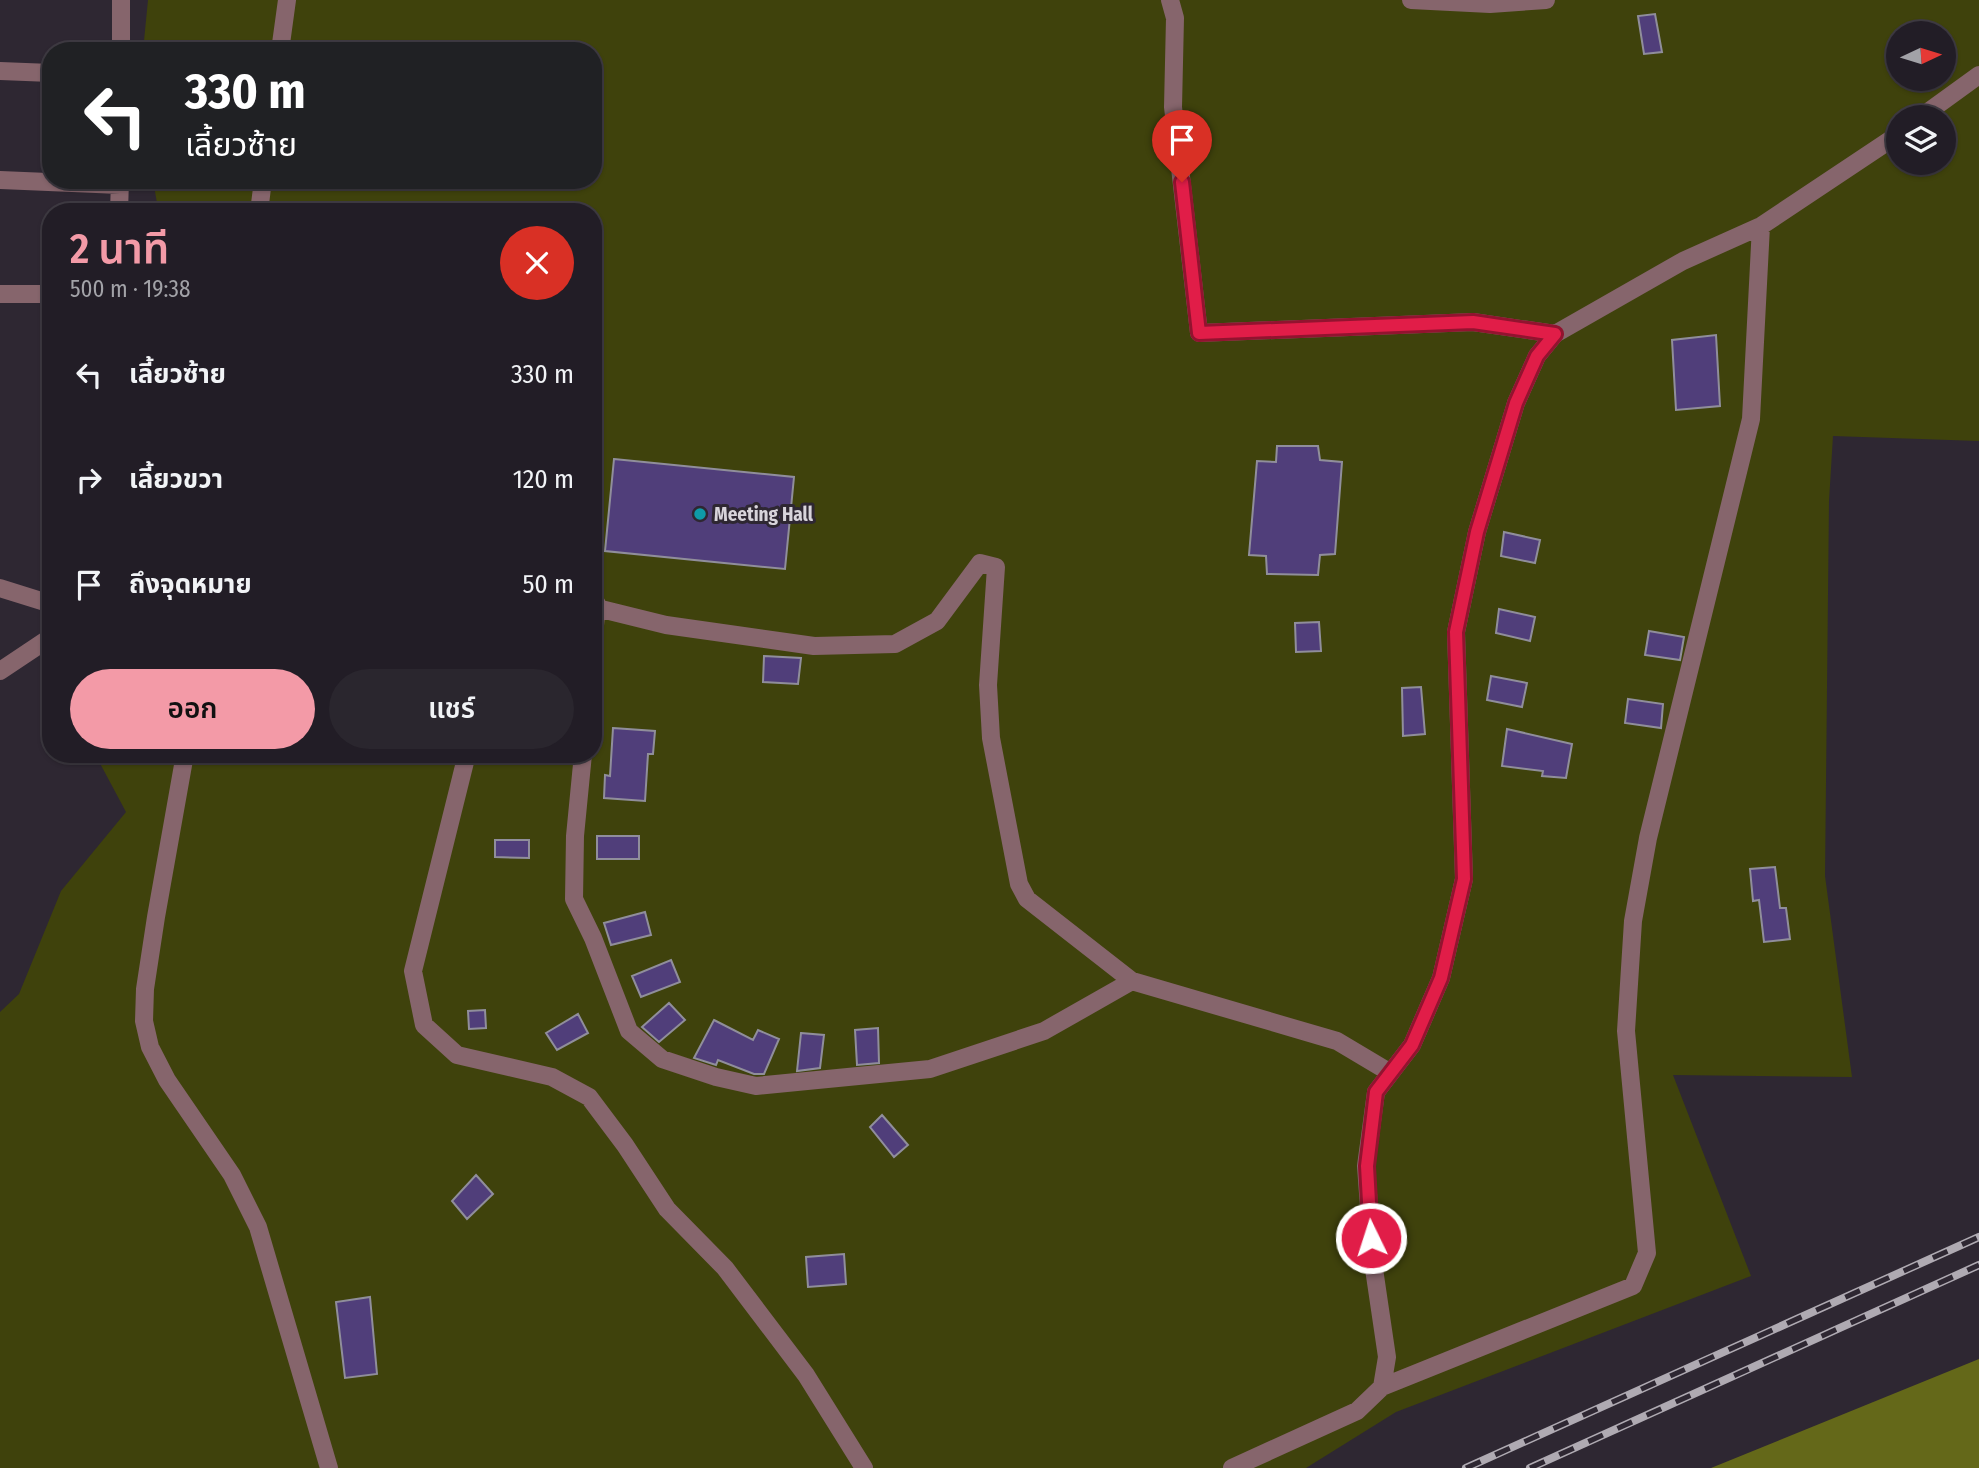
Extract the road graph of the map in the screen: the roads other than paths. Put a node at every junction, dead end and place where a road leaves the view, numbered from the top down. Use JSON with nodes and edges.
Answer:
{"nodes":[{"id":1,"x":121,"y":0,"type":"edge"},
{"id":2,"x":287,"y":0,"type":"edge"},
{"id":3,"x":1170,"y":0,"type":"edge"},
{"id":4,"x":1411,"y":0,"type":"edge"},
{"id":5,"x":1546,"y":0,"type":"edge"},
{"id":6,"x":121,"y":42,"type":"edge"},
{"id":7,"x":281,"y":42,"type":"edge"},
{"id":8,"x":0,"y":71,"type":"edge"},
{"id":9,"x":42,"y":73,"type":"edge"},
{"id":10,"x":1979,"y":75,"type":"edge"},
{"id":11,"x":1938,"y":105,"type":"edge"},
{"id":12,"x":1886,"y":143,"type":"edge"},
{"id":13,"x":0,"y":180,"type":"edge"},
{"id":14,"x":42,"y":181,"type":"edge"},
{"id":15,"x":1761,"y":226,"type":"junction"},
{"id":16,"x":0,"y":294,"type":"edge"},
{"id":17,"x":42,"y":294,"type":"edge"},
{"id":18,"x":1555,"y":334,"type":"junction"},
{"id":19,"x":0,"y":588,"type":"edge"},
{"id":20,"x":42,"y":601,"type":"edge"},
{"id":21,"x":602,"y":608,"type":"edge"},
{"id":22,"x":42,"y":643,"type":"edge"},
{"id":23,"x":0,"y":671,"type":"edge"},
{"id":24,"x":183,"y":763,"type":"edge"},
{"id":25,"x":465,"y":763,"type":"edge"},
{"id":26,"x":582,"y":763,"type":"edge"},
{"id":27,"x":1132,"y":981,"type":"junction"},
{"id":28,"x":1389,"y":1072,"type":"junction"},
{"id":29,"x":1382,"y":1387,"type":"junction"},
{"id":30,"x":329,"y":1468,"type":"edge"},
{"id":31,"x":864,"y":1468,"type":"edge"},
{"id":32,"x":1232,"y":1468,"type":"edge"}],
"edges":[{"from":1,"to":6,"type":"street"},
{"from":2,"to":7,"type":"street"},
{"from":3,"to":18,"type":"street"},
{"from":4,"to":5,"type":"street"},
{"from":8,"to":9,"type":"street"},
{"from":10,"to":11,"type":"street"},
{"from":12,"to":15,"type":"street"},
{"from":13,"to":14,"type":"street"},
{"from":15,"to":18,"type":"street"},
{"from":15,"to":29,"type":"street"},
{"from":16,"to":17,"type":"street"},
{"from":18,"to":28,"type":"street"},
{"from":19,"to":20,"type":"street"},
{"from":21,"to":27,"type":"street"},
{"from":22,"to":23,"type":"street"},
{"from":24,"to":30,"type":"street"},
{"from":25,"to":31,"type":"street"},
{"from":26,"to":27,"type":"street"},
{"from":27,"to":28,"type":"street"},
{"from":28,"to":29,"type":"street"},
{"from":29,"to":32,"type":"street"}]}
